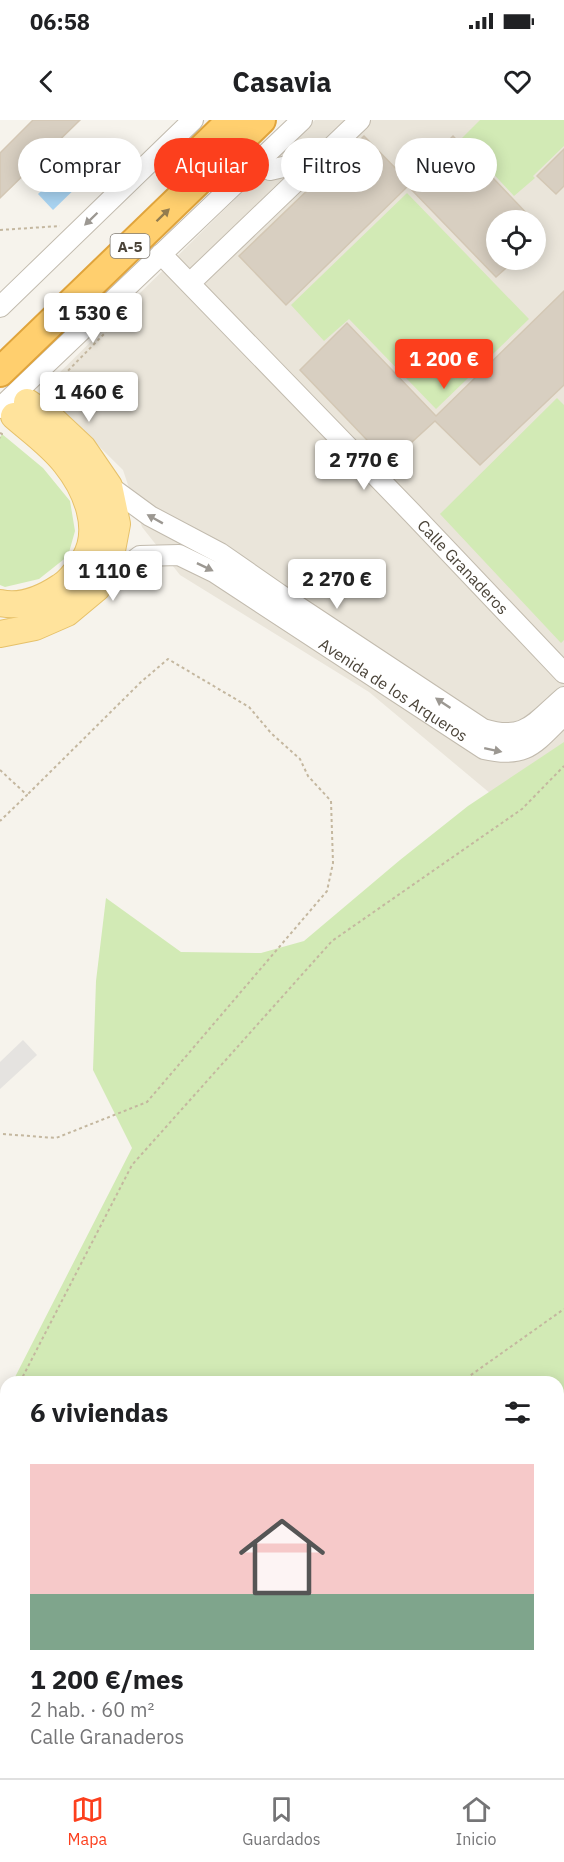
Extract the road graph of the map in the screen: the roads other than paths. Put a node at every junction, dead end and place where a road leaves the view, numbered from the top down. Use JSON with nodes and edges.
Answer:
{"nodes":[{"id":1,"x":193,"y":120,"type":"edge"},
{"id":2,"x":232,"y":120,"type":"edge"},
{"id":3,"x":261,"y":120,"type":"edge"},
{"id":4,"x":302,"y":120,"type":"edge"},
{"id":5,"x":360,"y":120,"type":"edge"},
{"id":6,"x":342,"y":138,"type":"edge"},
{"id":7,"x":281,"y":168,"type":"edge"},
{"id":8,"x":270,"y":170,"type":"dead end"},
{"id":9,"x":286,"y":192,"type":"edge"},
{"id":10,"x":161,"y":254,"type":"junction"},
{"id":11,"x":190,"y":283,"type":"junction"},
{"id":12,"x":0,"y":307,"type":"edge"},
{"id":13,"x":0,"y":345,"type":"edge"},
{"id":14,"x":0,"y":372,"type":"edge"},
{"id":15,"x":17,"y":410,"type":"edge"},
{"id":16,"x":109,"y":486,"type":"junction"},
{"id":17,"x":97,"y":588,"type":"junction"},
{"id":18,"x":0,"y":603,"type":"edge"},
{"id":19,"x":0,"y":634,"type":"edge"},
{"id":20,"x":564,"y":673,"type":"edge"},
{"id":21,"x":564,"y":697,"type":"edge"},
{"id":22,"x":564,"y":715,"type":"edge"}],
"edges":[{"from":1,"to":12,"type":"street","one_way":true},
{"from":2,"to":13,"type":"highway","number":"A-5"},
{"from":14,"to":3,"type":"highway","number":"A-5","one_way":true},
{"from":4,"to":10,"type":"street"},
{"from":5,"to":6,"type":"street"},
{"from":7,"to":8,"type":"street"},
{"from":9,"to":11,"type":"street"},
{"from":10,"to":11,"type":"street","name":"Calle Granaderos"},
{"from":10,"to":15,"type":"street"},
{"from":11,"to":20,"type":"street","name":"Calle Granaderos"},
{"from":15,"to":16,"type":"main road"},
{"from":15,"to":18,"type":"main road"},
{"from":16,"to":17,"type":"main road"},
{"from":21,"to":16,"type":"street","name":"Avenida de los Arqueros","one_way":true},
{"from":17,"to":19,"type":"main road"},
{"from":17,"to":22,"type":"street","name":"Avenida de los Arqueros","one_way":true}]}
